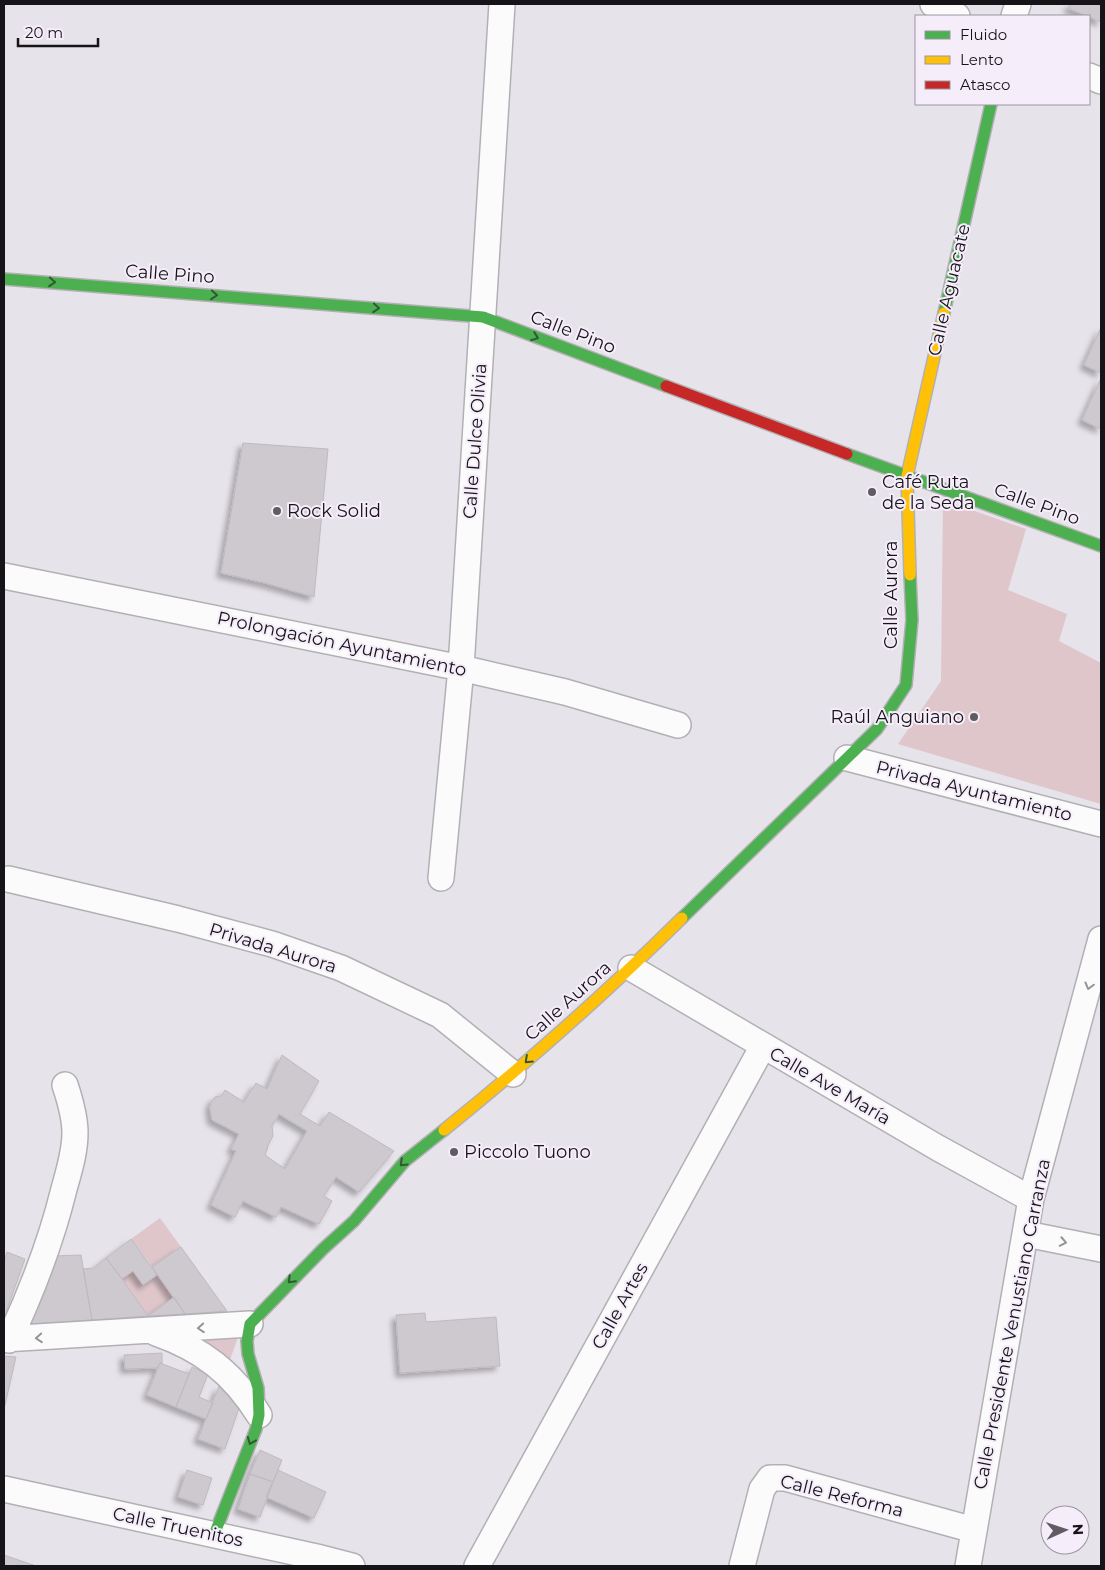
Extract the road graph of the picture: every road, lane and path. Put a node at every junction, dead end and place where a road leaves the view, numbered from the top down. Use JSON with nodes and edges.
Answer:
{"nodes":[{"id":1,"x":502,"y":4,"type":"edge"},
{"id":2,"x":933,"y":4,"type":"edge"},
{"id":3,"x":956,"y":15,"type":"edge"},
{"id":4,"x":991,"y":105,"type":"edge"},
{"id":5,"x":4,"y":279,"type":"edge"},
{"id":6,"x":483,"y":317,"type":"junction"},
{"id":7,"x":907,"y":476,"type":"junction"},
{"id":8,"x":1101,"y":546,"type":"edge"},
{"id":9,"x":4,"y":576,"type":"edge"},
{"id":10,"x":461,"y":668,"type":"junction"},
{"id":11,"x":678,"y":725,"type":"dead end"},
{"id":12,"x":847,"y":758,"type":"junction"},
{"id":13,"x":1101,"y":824,"type":"edge"},
{"id":14,"x":441,"y":878,"type":"dead end"},
{"id":15,"x":8,"y":879,"type":"dead end"},
{"id":16,"x":1101,"y":939,"type":"edge"},
{"id":17,"x":631,"y":968,"type":"junction"},
{"id":18,"x":763,"y":1046,"type":"junction"},
{"id":19,"x":513,"y":1074,"type":"junction"},
{"id":20,"x":65,"y":1085,"type":"dead end"},
{"id":21,"x":1031,"y":1199,"type":"junction"},
{"id":22,"x":1026,"y":1234,"type":"junction"},
{"id":23,"x":1101,"y":1249,"type":"edge"},
{"id":24,"x":250,"y":1324,"type":"junction"},
{"id":25,"x":148,"y":1331,"type":"junction"},
{"id":26,"x":6,"y":1340,"type":"edge"},
{"id":27,"x":259,"y":1414,"type":"junction"},
{"id":28,"x":4,"y":1489,"type":"edge"},
{"id":29,"x":974,"y":1530,"type":"junction"},
{"id":30,"x":214,"y":1535,"type":"junction"},
{"id":31,"x":352,"y":1566,"type":"edge"},
{"id":32,"x":477,"y":1566,"type":"edge"},
{"id":33,"x":742,"y":1566,"type":"edge"},
{"id":34,"x":968,"y":1566,"type":"edge"}],
"edges":[{"from":1,"to":6,"type":"street","name":"Calle Dulce Olivia"},
{"from":2,"to":3,"type":"street"},
{"from":4,"to":7,"type":"street","name":"Calle Aguacate"},
{"from":5,"to":6,"type":"street","name":"Calle Pino","one_way":true},
{"from":6,"to":7,"type":"street","name":"Calle Pino","one_way":true},
{"from":6,"to":10,"type":"street","name":"Calle Dulce Olivia"},
{"from":7,"to":8,"type":"street","name":"Calle Pino"},
{"from":7,"to":12,"type":"street","name":"Calle Aurora"},
{"from":9,"to":10,"type":"street","name":"Prolongación Ayuntamiento"},
{"from":10,"to":11,"type":"street","name":"Prolongación Ayuntamiento"},
{"from":10,"to":14,"type":"street","name":"Calle Dulce Olivia"},
{"from":12,"to":13,"type":"street","name":"Privada Ayuntamiento"},
{"from":12,"to":17,"type":"street","name":"Calle Aurora"},
{"from":15,"to":19,"type":"street","name":"Privada Aurora"},
{"from":16,"to":21,"type":"street","name":"Calle Presidente Venustiano Carranza","one_way":true},
{"from":17,"to":18,"type":"street","name":"Calle Ave María"},
{"from":17,"to":19,"type":"street","name":"Calle Aurora","one_way":true},
{"from":18,"to":21,"type":"street","name":"Calle Ave María"},
{"from":18,"to":32,"type":"street","name":"Calle Artes"},
{"from":19,"to":24,"type":"street","name":"Calle Aurora","one_way":true},
{"from":20,"to":26,"type":"street"},
{"from":21,"to":22,"type":"street","name":"Calle Presidente Venustiano Carranza"},
{"from":22,"to":23,"type":"street","one_way":true},
{"from":22,"to":29,"type":"street","name":"Calle Presidente Venustiano Carranza"},
{"from":24,"to":25,"type":"street","one_way":true},
{"from":24,"to":27,"type":"street"},
{"from":25,"to":26,"type":"street","one_way":true},
{"from":25,"to":27,"type":"street"},
{"from":27,"to":30,"type":"street","one_way":true},
{"from":28,"to":30,"type":"street","name":"Calle Truenitos"},
{"from":29,"to":33,"type":"street","name":"Calle Reforma"},
{"from":29,"to":34,"type":"street","name":"Calle Presidente Venustiano Carranza"},
{"from":30,"to":31,"type":"street","name":"Calle Truenitos"}]}
